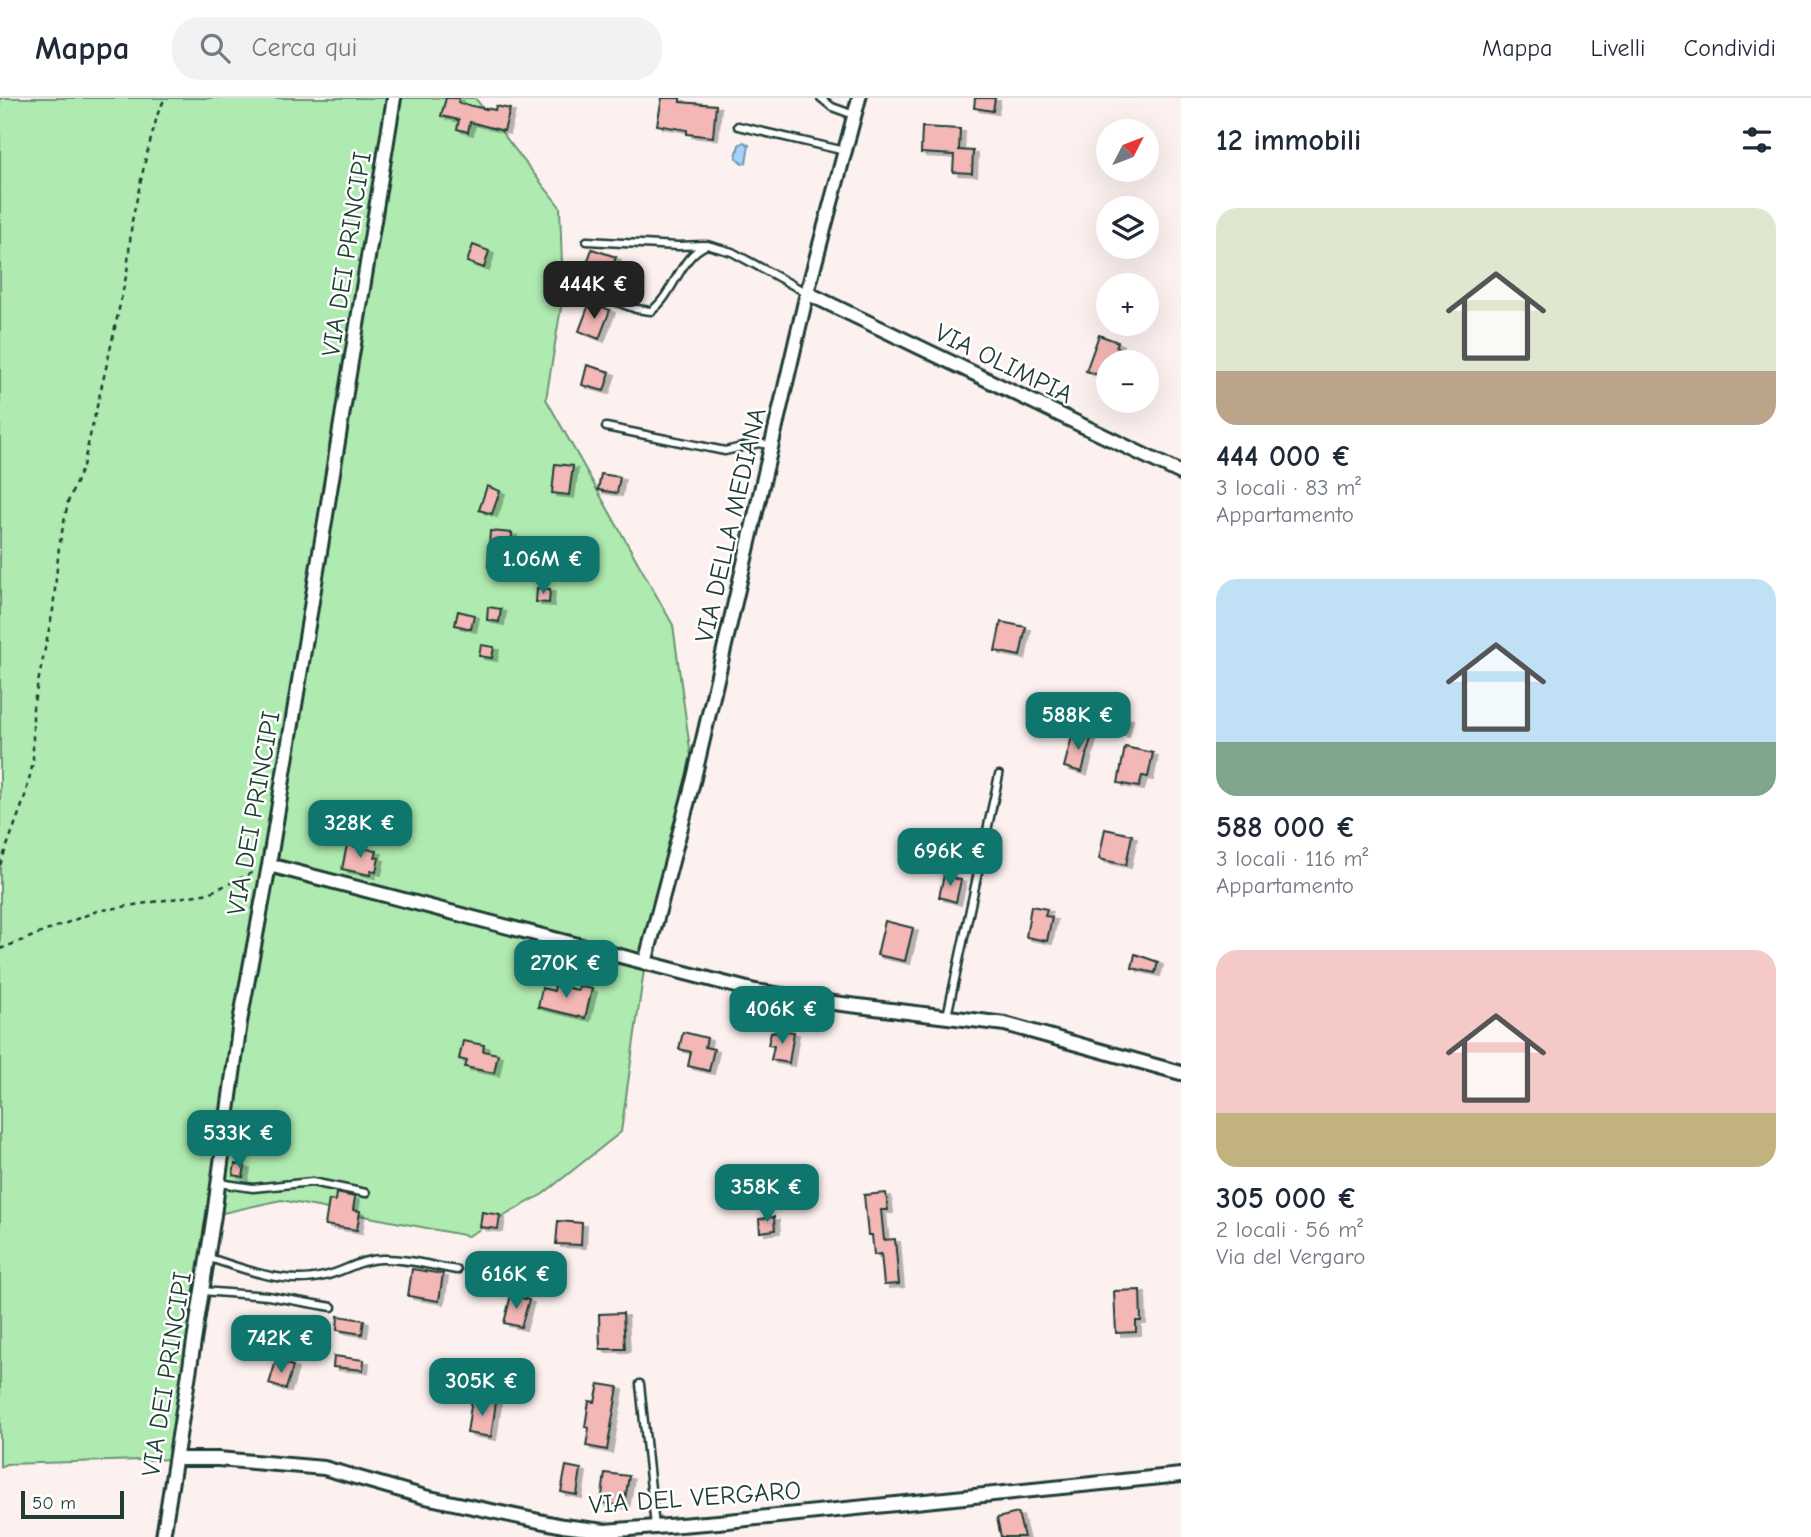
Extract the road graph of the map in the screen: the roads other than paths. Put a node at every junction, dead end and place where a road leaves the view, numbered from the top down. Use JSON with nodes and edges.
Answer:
{"nodes":[{"id":1,"x":394,"y":98,"type":"edge"},
{"id":2,"x":821,"y":98,"type":"edge"},
{"id":3,"x":859,"y":98,"type":"edge"},
{"id":4,"x":854,"y":115,"type":"junction"},
{"id":5,"x":738,"y":126,"type":"dead end"},
{"id":6,"x":845,"y":150,"type":"junction"},
{"id":7,"x":587,"y":241,"type":"dead end"},
{"id":8,"x":707,"y":245,"type":"junction"},
{"id":9,"x":807,"y":293,"type":"junction"},
{"id":10,"x":604,"y":297,"type":"dead end"},
{"id":11,"x":606,"y":427,"type":"dead end"},
{"id":12,"x":772,"y":446,"type":"junction"},
{"id":13,"x":1181,"y":473,"type":"edge"},
{"id":14,"x":999,"y":775,"type":"dead end"},
{"id":15,"x":269,"y":865,"type":"junction"},
{"id":16,"x":645,"y":962,"type":"junction"},
{"id":17,"x":947,"y":1016,"type":"junction"},
{"id":18,"x":1181,"y":1073,"type":"edge"},
{"id":19,"x":218,"y":1182,"type":"junction"},
{"id":20,"x":366,"y":1193,"type":"dead end"},
{"id":21,"x":207,"y":1257,"type":"junction"},
{"id":22,"x":457,"y":1270,"type":"dead end"},
{"id":23,"x":202,"y":1291,"type":"junction"},
{"id":24,"x":332,"y":1307,"type":"dead end"},
{"id":25,"x":640,"y":1384,"type":"dead end"},
{"id":26,"x":176,"y":1459,"type":"junction"},
{"id":27,"x":1181,"y":1475,"type":"edge"},
{"id":28,"x":718,"y":1522,"type":"junction"},
{"id":29,"x":655,"y":1527,"type":"junction"},
{"id":30,"x":163,"y":1537,"type":"edge"},
{"id":31,"x":723,"y":1537,"type":"edge"}],
"edges":[{"from":1,"to":15,"type":"street","name":"VIA DEI PRINCIPI"},
{"from":2,"to":4,"type":"lane"},
{"from":3,"to":4,"type":"street","name":"VIA DELLA MEDIANA"},
{"from":4,"to":6,"type":"street","name":"VIA DELLA MEDIANA"},
{"from":5,"to":6,"type":"lane"},
{"from":6,"to":9,"type":"street","name":"VIA DELLA MEDIANA"},
{"from":7,"to":8,"type":"lane"},
{"from":8,"to":9,"type":"lane"},
{"from":8,"to":10,"type":"lane"},
{"from":9,"to":12,"type":"street","name":"VIA DELLA MEDIANA"},
{"from":9,"to":13,"type":"street","name":"VIA OLIMPIA"},
{"from":11,"to":12,"type":"lane"},
{"from":12,"to":16,"type":"street","name":"VIA DELLA MEDIANA"},
{"from":14,"to":17,"type":"lane"},
{"from":15,"to":16,"type":"street"},
{"from":15,"to":19,"type":"street","name":"VIA DEI PRINCIPI"},
{"from":16,"to":17,"type":"street"},
{"from":17,"to":18,"type":"street"},
{"from":19,"to":20,"type":"lane"},
{"from":19,"to":21,"type":"street","name":"VIA DEI PRINCIPI"},
{"from":21,"to":22,"type":"lane"},
{"from":21,"to":23,"type":"street","name":"VIA DEI PRINCIPI"},
{"from":23,"to":24,"type":"lane"},
{"from":23,"to":26,"type":"street","name":"VIA DEI PRINCIPI"},
{"from":25,"to":29,"type":"lane"},
{"from":26,"to":29,"type":"street","name":"VIA DEL VERGARO"},
{"from":26,"to":30,"type":"street","name":"VIA DEI PRINCIPI"},
{"from":27,"to":28,"type":"street","name":"VIA DEL VERGARO"},
{"from":28,"to":29,"type":"street","name":"VIA DEL VERGARO"},
{"from":28,"to":31,"type":"street"}]}
